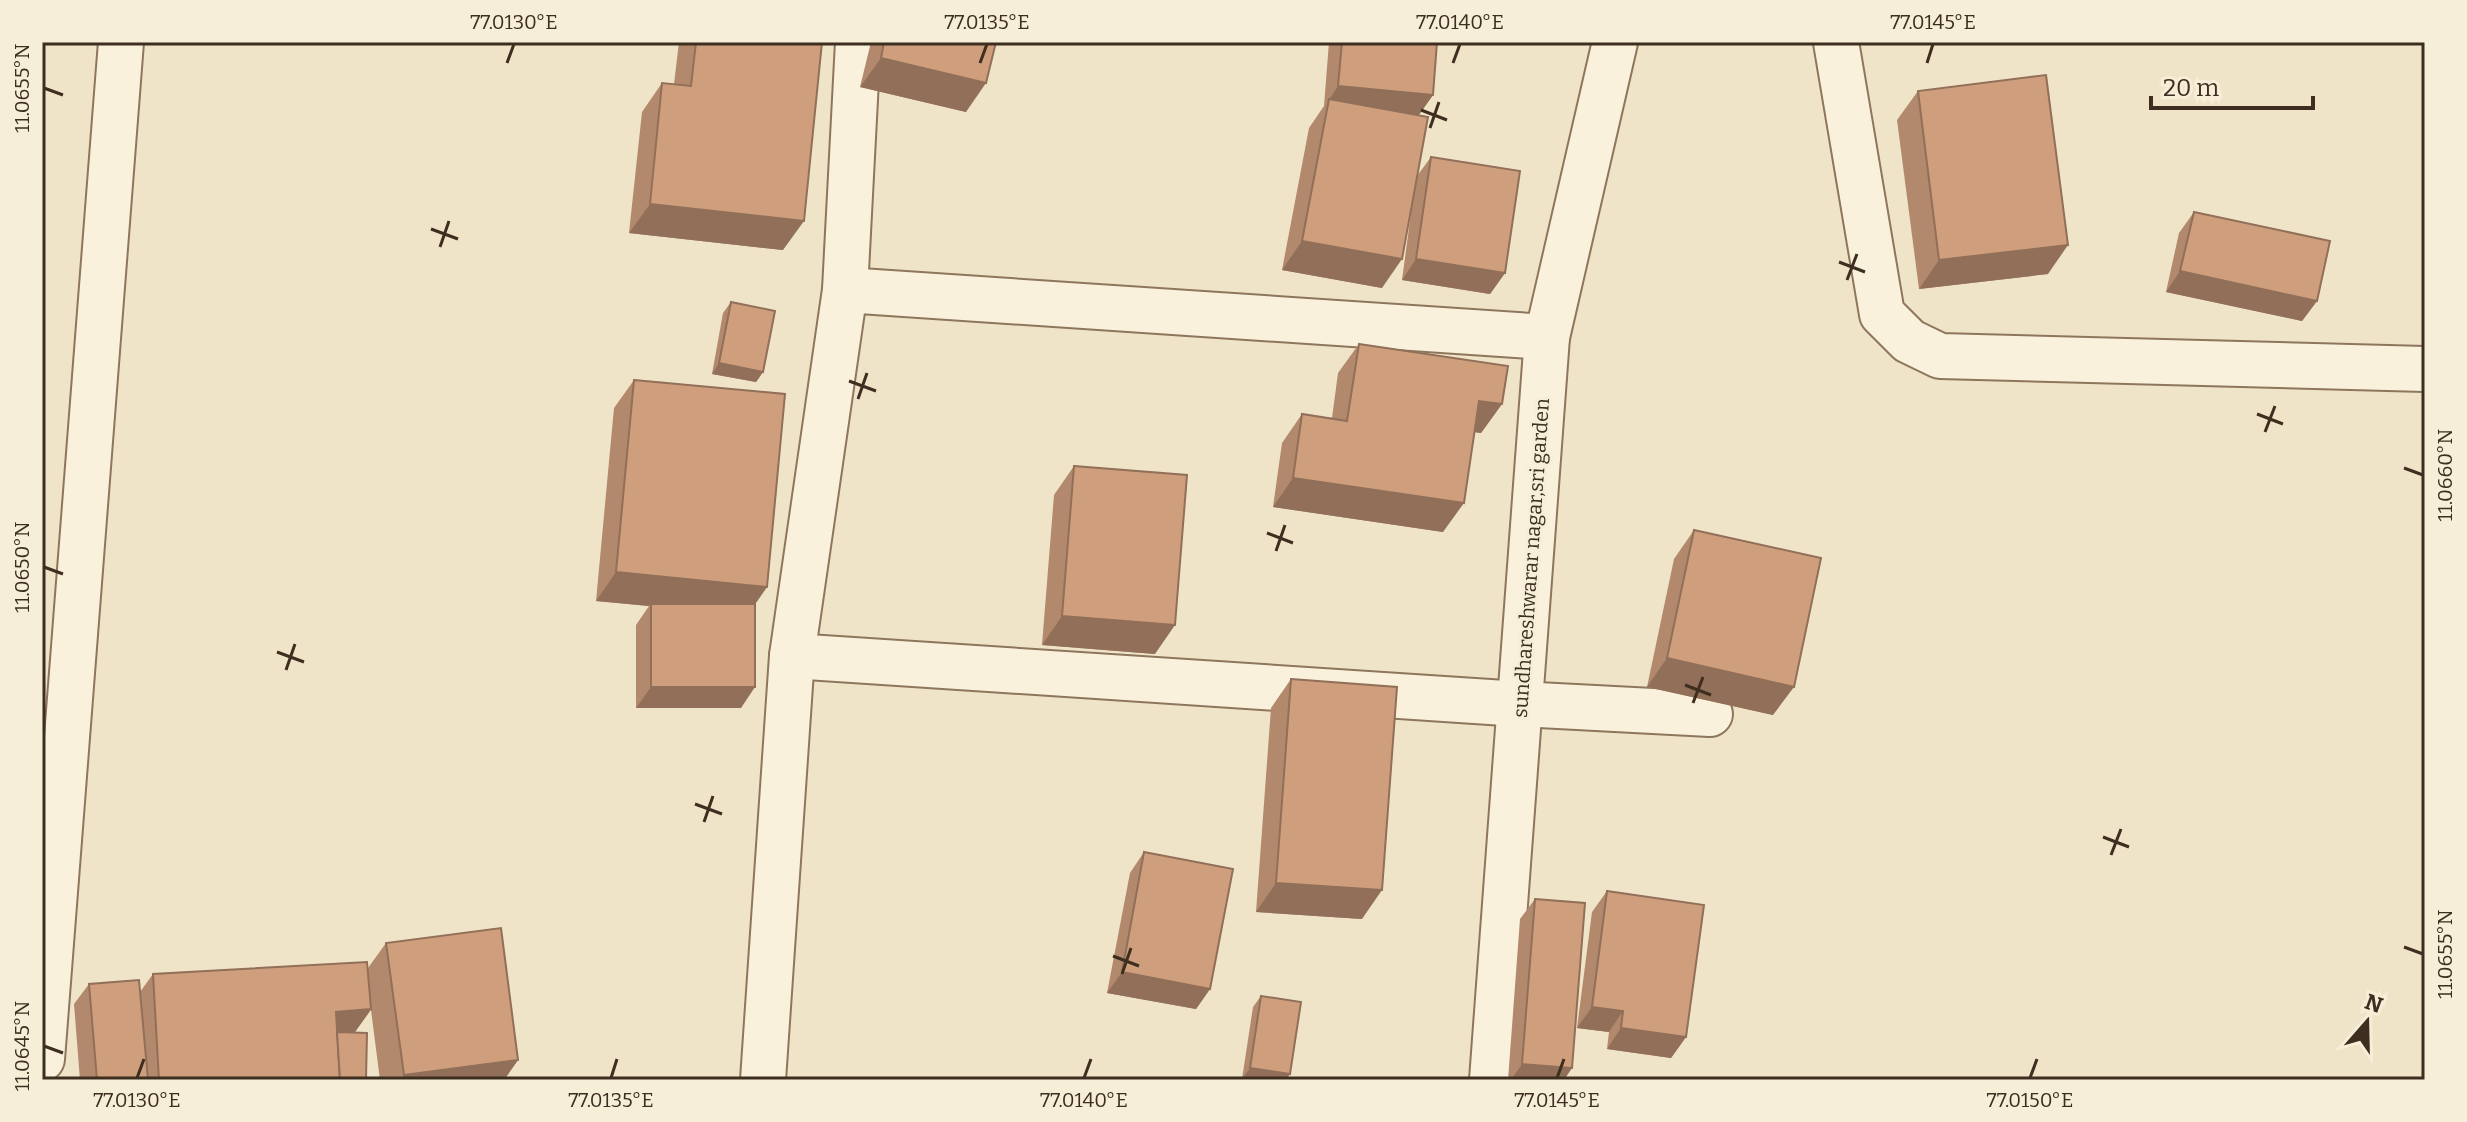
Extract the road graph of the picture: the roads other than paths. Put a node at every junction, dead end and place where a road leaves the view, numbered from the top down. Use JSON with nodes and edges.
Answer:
{"nodes":[{"id":1,"x":121,"y":42,"type":"edge"},
{"id":2,"x":858,"y":42,"type":"edge"},
{"id":3,"x":1615,"y":42,"type":"edge"},
{"id":4,"x":1836,"y":42,"type":"edge"},
{"id":5,"x":845,"y":290,"type":"junction"},
{"id":6,"x":1547,"y":337,"type":"junction"},
{"id":7,"x":2425,"y":369,"type":"edge"},
{"id":8,"x":792,"y":656,"type":"junction"},
{"id":9,"x":1520,"y":704,"type":"junction"},
{"id":10,"x":1710,"y":714,"type":"dead end"},
{"id":11,"x":42,"y":1059,"type":"edge"},
{"id":12,"x":763,"y":1080,"type":"edge"},
{"id":13,"x":1492,"y":1080,"type":"edge"}],
"edges":[{"from":1,"to":11,"type":"street"},
{"from":2,"to":5,"type":"street"},
{"from":3,"to":6,"type":"street","name":"sundhareshwarar nagar,sri garden"},
{"from":4,"to":7,"type":"street"},
{"from":5,"to":6,"type":"street"},
{"from":5,"to":8,"type":"street"},
{"from":6,"to":9,"type":"street","name":"sundhareshwarar nagar,sri garden"},
{"from":8,"to":9,"type":"street"},
{"from":8,"to":12,"type":"street"},
{"from":9,"to":10,"type":"street"},
{"from":9,"to":13,"type":"street","name":"sundhareshwarar nagar,sri garden"}]}
